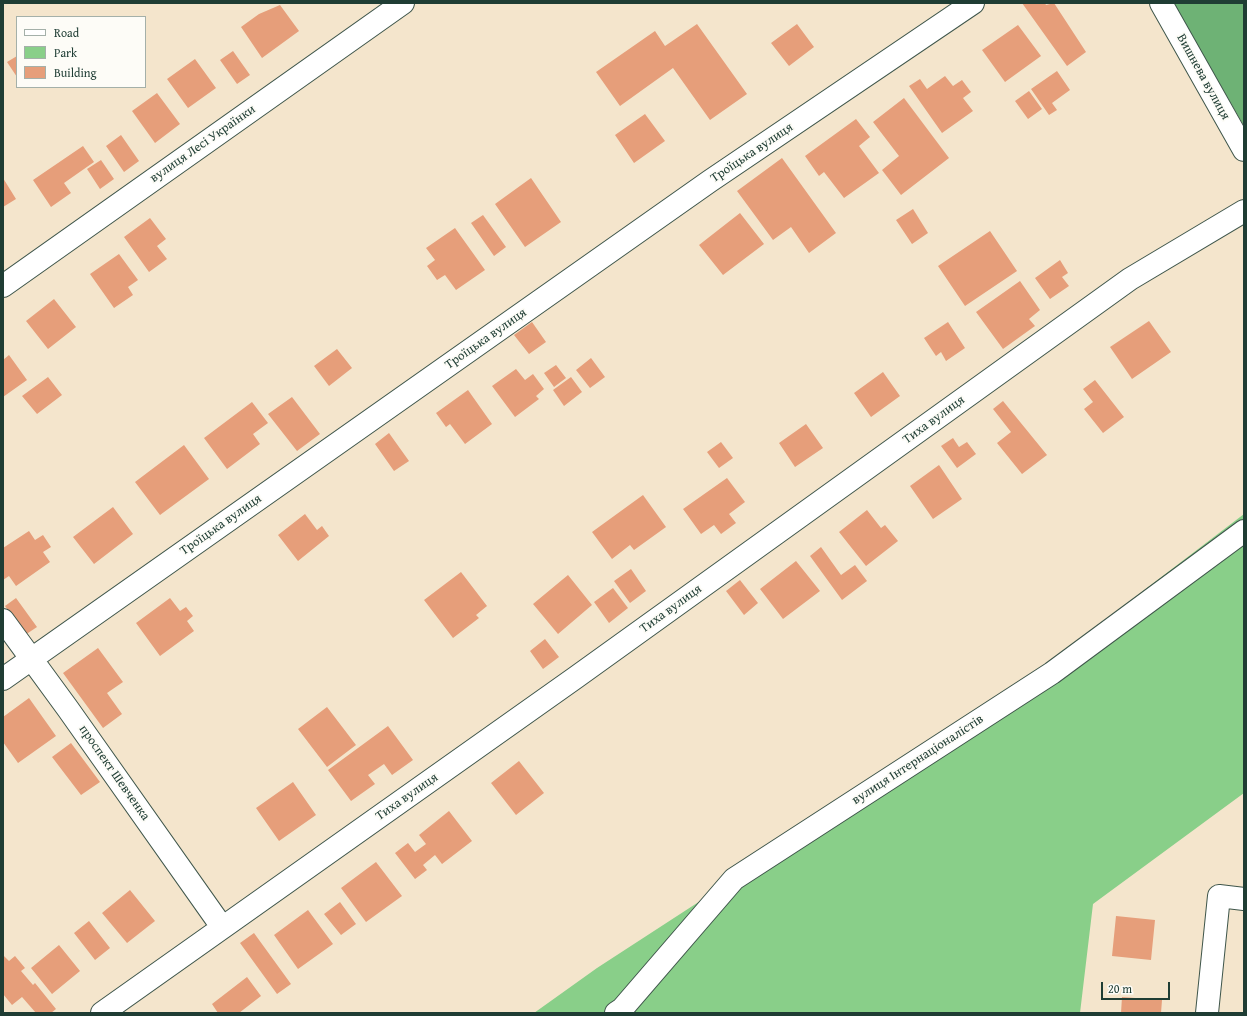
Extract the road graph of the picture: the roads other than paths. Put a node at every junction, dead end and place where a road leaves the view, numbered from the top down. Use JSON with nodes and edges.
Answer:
{"nodes":[{"id":1,"x":403,"y":3,"type":"edge"},
{"id":2,"x":973,"y":3,"type":"edge"},
{"id":3,"x":1161,"y":3,"type":"edge"},
{"id":4,"x":1244,"y":150,"type":"edge"},
{"id":5,"x":1244,"y":211,"type":"edge"},
{"id":6,"x":3,"y":286,"type":"edge"},
{"id":7,"x":1244,"y":531,"type":"edge"},
{"id":8,"x":3,"y":620,"type":"edge"},
{"id":9,"x":32,"y":659,"type":"junction"},
{"id":10,"x":3,"y":679,"type":"edge"},
{"id":11,"x":1244,"y":899,"type":"edge"},
{"id":12,"x":222,"y":927,"type":"junction"},
{"id":13,"x":102,"y":1013,"type":"edge"},
{"id":14,"x":616,"y":1013,"type":"edge"},
{"id":15,"x":1207,"y":1013,"type":"edge"}],
"edges":[{"from":1,"to":6,"type":"street","name":"вулиця Лесі Українки"},
{"from":2,"to":9,"type":"street","name":"Троїцька вулиця"},
{"from":3,"to":4,"type":"street","name":"Вишнева вулиця"},
{"from":5,"to":12,"type":"street","name":"Тиха вулиця"},
{"from":7,"to":14,"type":"street","name":"вулиця Інтернаціоналістів"},
{"from":8,"to":9,"type":"street","name":"проспект Шевченка"},
{"from":9,"to":10,"type":"street","name":"Троїцька вулиця"},
{"from":9,"to":12,"type":"street","name":"проспект Шевченка"},
{"from":11,"to":15,"type":"street"},
{"from":12,"to":13,"type":"street","name":"Тиха вулиця"}]}
